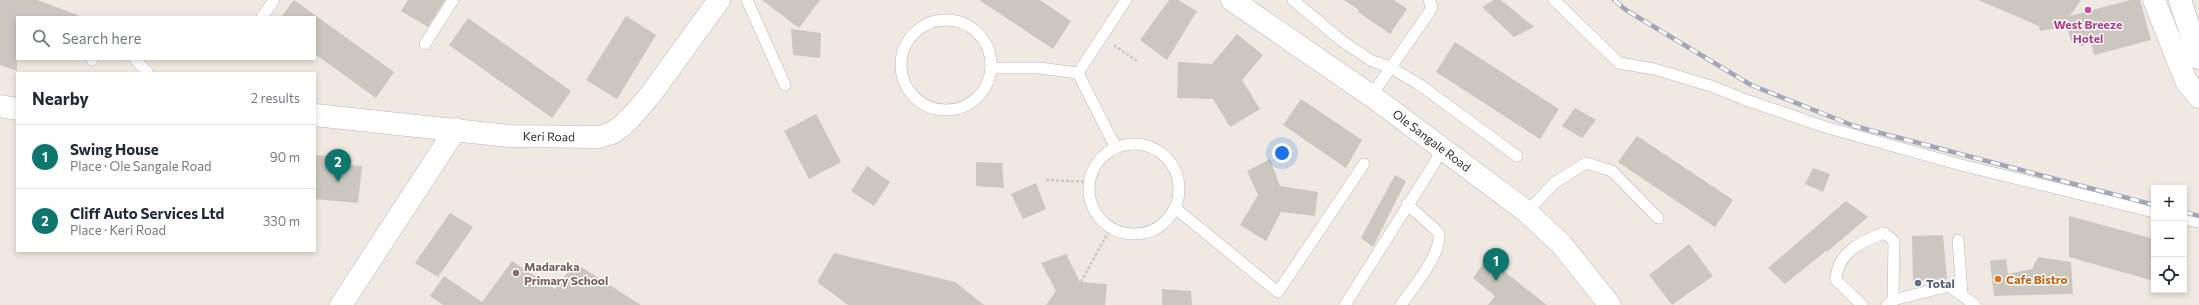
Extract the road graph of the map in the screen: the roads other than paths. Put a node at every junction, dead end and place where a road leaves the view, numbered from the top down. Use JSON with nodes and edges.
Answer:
{"nodes":[{"id":1,"x":274,"y":0,"type":"edge"},
{"id":2,"x":453,"y":0,"type":"edge"},
{"id":3,"x":719,"y":0,"type":"edge"},
{"id":4,"x":747,"y":0,"type":"edge"},
{"id":5,"x":1126,"y":0,"type":"edge"},
{"id":6,"x":1232,"y":0,"type":"edge"},
{"id":7,"x":1293,"y":0,"type":"edge"},
{"id":8,"x":1429,"y":0,"type":"edge"},
{"id":9,"x":1554,"y":0,"type":"edge"},
{"id":10,"x":2154,"y":0,"type":"edge"},
{"id":11,"x":2186,"y":5,"type":"edge"},
{"id":12,"x":263,"y":16,"type":"edge"},
{"id":13,"x":2165,"y":26,"type":"junction"},
{"id":14,"x":425,"y":44,"type":"dead end"},
{"id":15,"x":2199,"y":58,"type":"edge"},
{"id":16,"x":136,"y":60,"type":"edge"},
{"id":17,"x":1390,"y":67,"type":"junction"},
{"id":18,"x":991,"y":68,"type":"junction"},
{"id":19,"x":147,"y":72,"type":"edge"},
{"id":20,"x":1078,"y":73,"type":"junction"},
{"id":21,"x":785,"y":85,"type":"dead end"},
{"id":22,"x":1371,"y":96,"type":"junction"},
{"id":23,"x":2199,"y":97,"type":"edge"},
{"id":24,"x":0,"y":106,"type":"edge"},
{"id":25,"x":16,"y":109,"type":"edge"},
{"id":26,"x":316,"y":115,"type":"edge"},
{"id":27,"x":456,"y":129,"type":"junction"},
{"id":28,"x":1442,"y":147,"type":"junction"},
{"id":29,"x":1116,"y":148,"type":"junction"},
{"id":30,"x":1518,"y":156,"type":"dead end"},
{"id":31,"x":1364,"y":164,"type":"dead end"},
{"id":32,"x":1407,"y":204,"type":"junction"},
{"id":33,"x":1175,"y":208,"type":"junction"},
{"id":34,"x":2151,"y":211,"type":"edge"},
{"id":35,"x":1528,"y":212,"type":"junction"},
{"id":36,"x":1658,"y":218,"type":"dead end"},
{"id":37,"x":2187,"y":220,"type":"edge"},
{"id":38,"x":2199,"y":222,"type":"edge"},
{"id":39,"x":1958,"y":240,"type":"dead end"},
{"id":40,"x":1962,"y":294,"type":"junction"},
{"id":41,"x":1890,"y":303,"type":"edge"},
{"id":42,"x":341,"y":305,"type":"edge"},
{"id":43,"x":1345,"y":305,"type":"edge"},
{"id":44,"x":1401,"y":305,"type":"edge"},
{"id":45,"x":1610,"y":305,"type":"edge"},
{"id":46,"x":1862,"y":305,"type":"edge"},
{"id":47,"x":1975,"y":305,"type":"edge"}],
"edges":[{"from":1,"to":12,"type":"lane"},
{"from":2,"to":14,"type":"lane"},
{"from":3,"to":27,"type":"street","name":"Keri Road"},
{"from":4,"to":21,"type":"lane"},
{"from":5,"to":20,"type":"lane"},
{"from":6,"to":22,"type":"street","name":"Ole Sangale Road"},
{"from":7,"to":17,"type":"lane"},
{"from":8,"to":17,"type":"lane"},
{"from":9,"to":34,"type":"lane"},
{"from":10,"to":13,"type":"street"},
{"from":11,"to":13,"type":"lane"},
{"from":11,"to":15,"type":"street"},
{"from":13,"to":23,"type":"street"},
{"from":16,"to":19,"type":"lane"},
{"from":17,"to":22,"type":"lane"},
{"from":17,"to":30,"type":"lane"},
{"from":18,"to":18,"type":"lane"},
{"from":18,"to":20,"type":"lane"},
{"from":20,"to":29,"type":"lane"},
{"from":22,"to":28,"type":"street","name":"Ole Sangale Road"},
{"from":24,"to":25,"type":"street"},
{"from":26,"to":27,"type":"street","name":"Keri Road"},
{"from":27,"to":42,"type":"street"},
{"from":28,"to":32,"type":"lane"},
{"from":28,"to":35,"type":"street","name":"Ole Sangale Road"},
{"from":29,"to":33,"type":"lane"},
{"from":29,"to":33,"type":"lane"},
{"from":31,"to":33,"type":"lane"},
{"from":32,"to":43,"type":"lane"},
{"from":32,"to":44,"type":"lane"},
{"from":35,"to":36,"type":"lane"},
{"from":35,"to":45,"type":"street","name":"Ole Sangale Road"},
{"from":37,"to":38,"type":"lane"},
{"from":39,"to":40,"type":"lane"},
{"from":40,"to":41,"type":"lane"},
{"from":40,"to":47,"type":"lane"},
{"from":41,"to":46,"type":"lane"}]}
